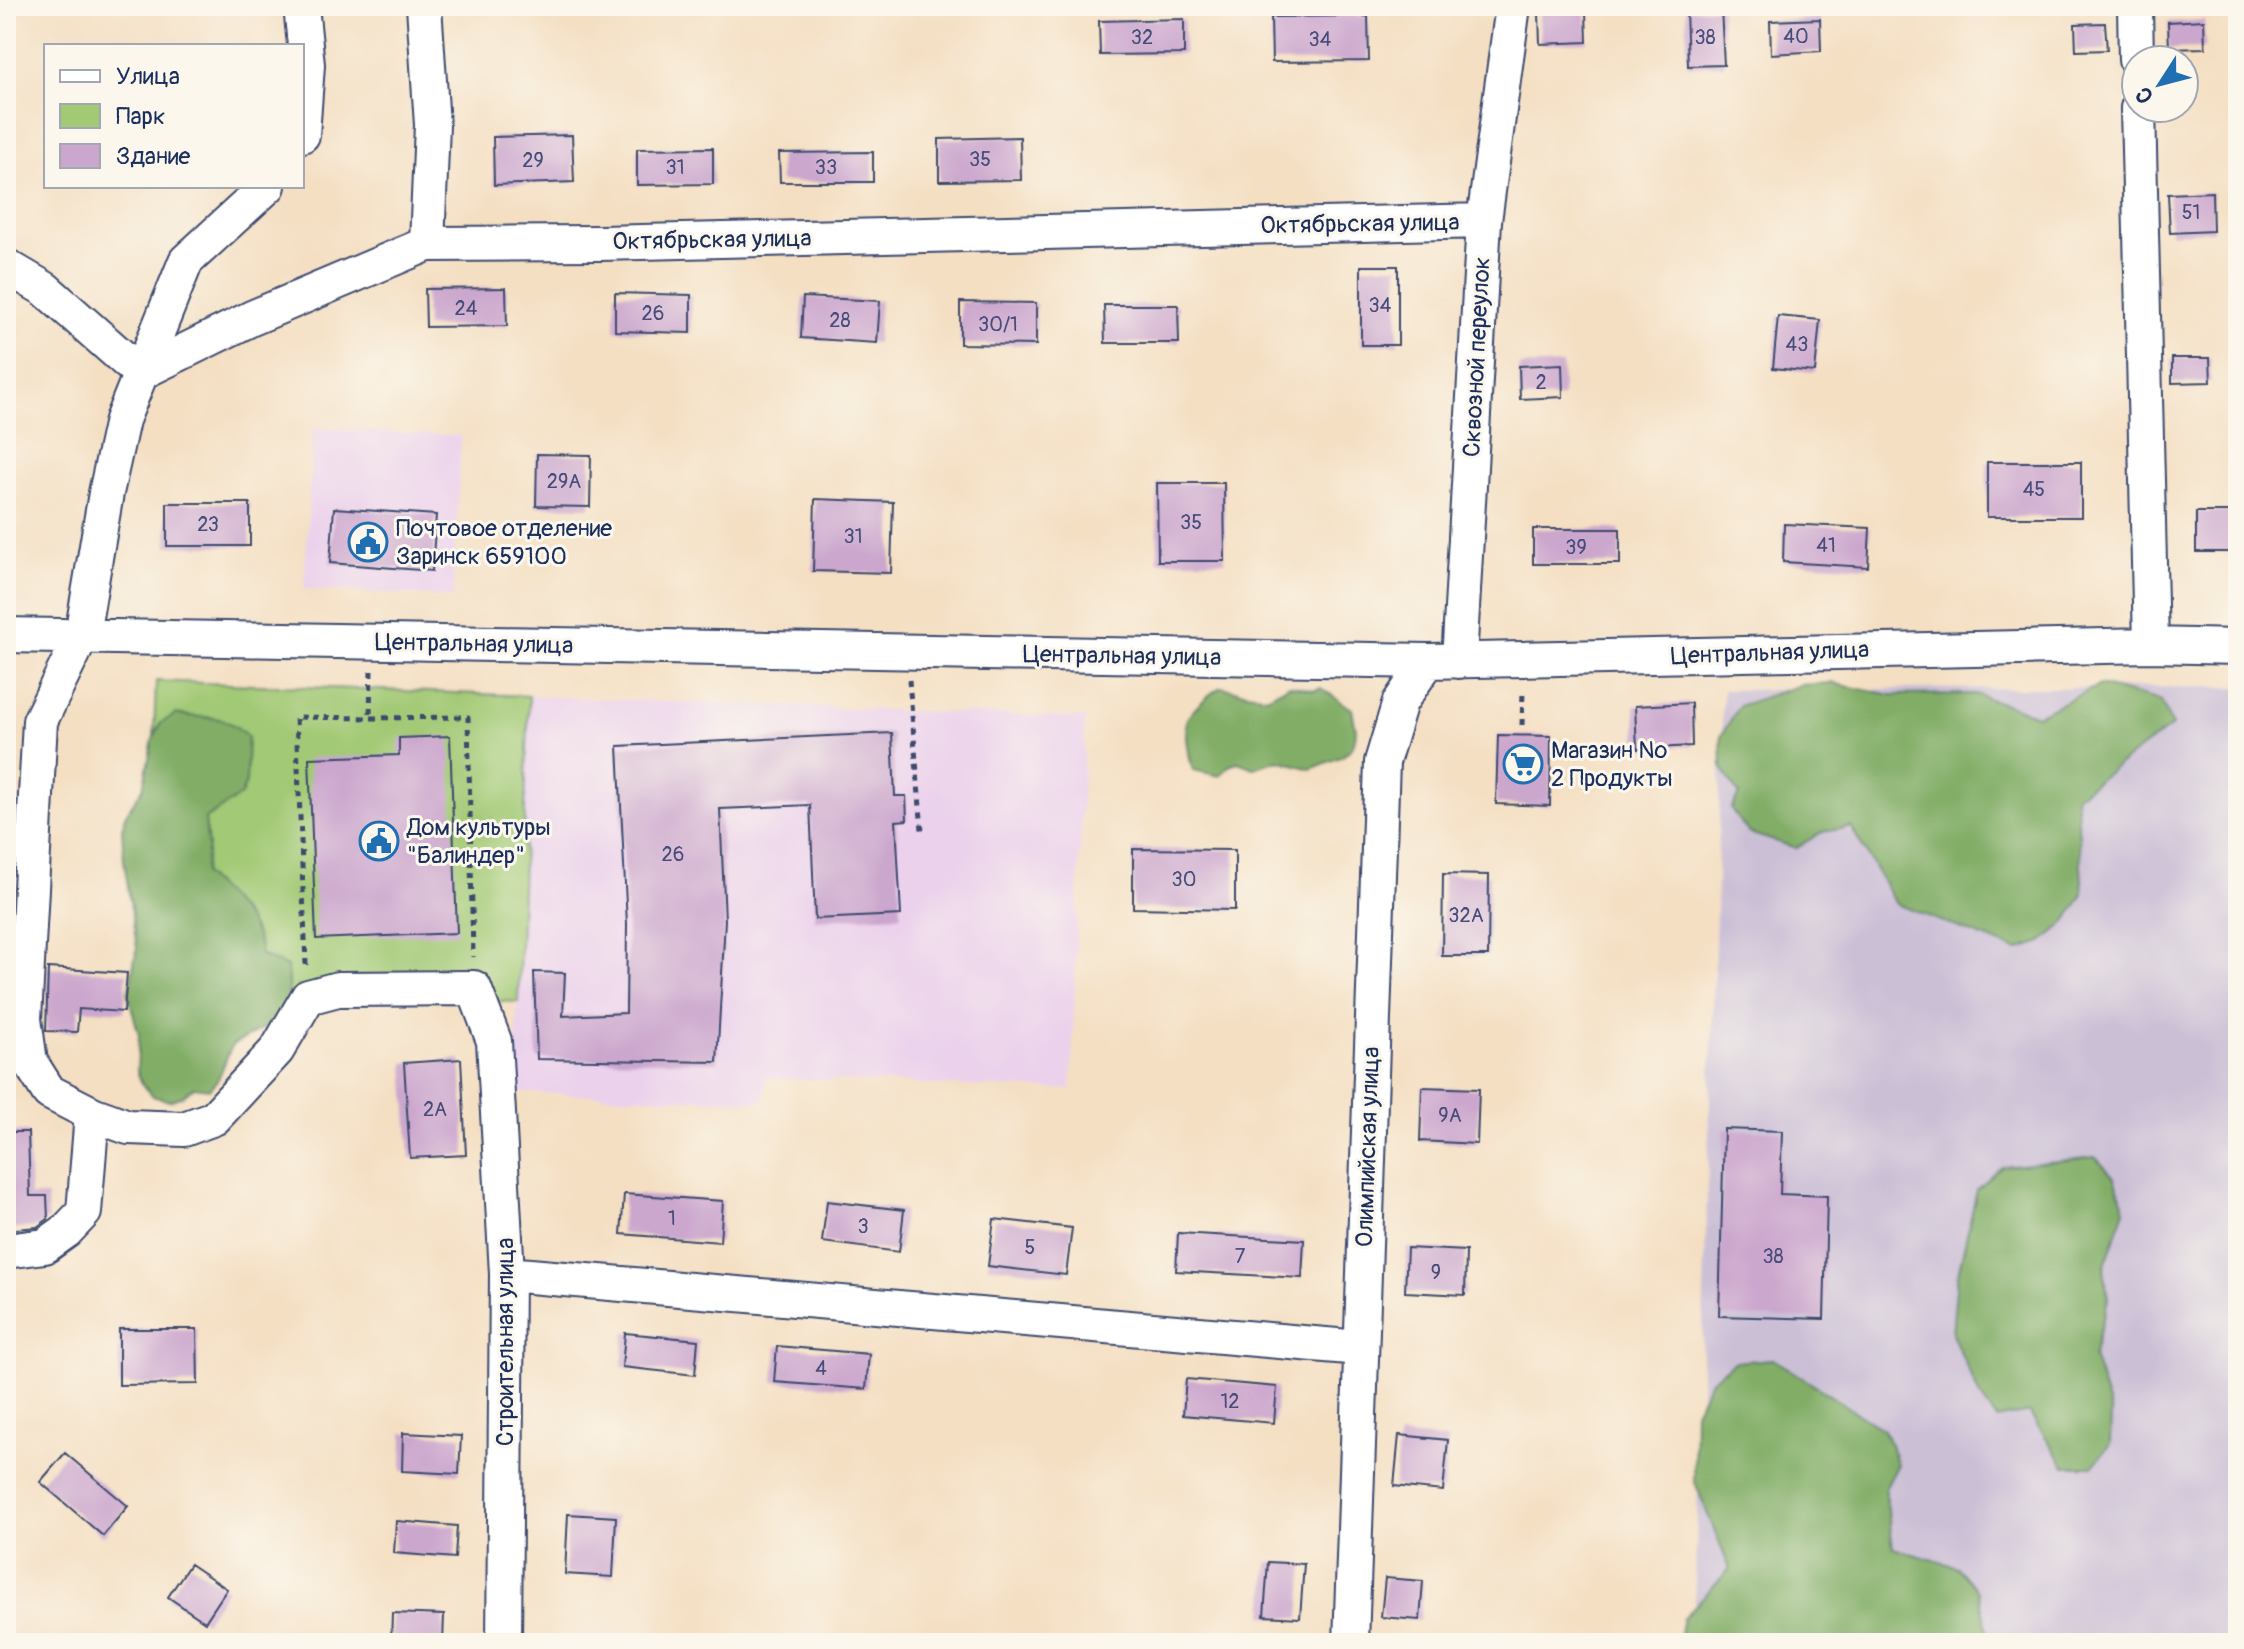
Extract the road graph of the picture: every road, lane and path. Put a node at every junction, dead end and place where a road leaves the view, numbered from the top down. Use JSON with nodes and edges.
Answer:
{"nodes":[{"id":1,"x":301,"y":6,"type":"edge"},
{"id":2,"x":424,"y":6,"type":"edge"},
{"id":3,"x":1513,"y":6,"type":"edge"},
{"id":4,"x":2135,"y":6,"type":"edge"},
{"id":5,"x":2136,"y":44,"type":"edge"},
{"id":6,"x":304,"y":107,"type":"edge"},
{"id":7,"x":2138,"y":124,"type":"edge"},
{"id":8,"x":266,"y":188,"type":"edge"},
{"id":9,"x":1484,"y":221,"type":"junction"},
{"id":10,"x":427,"y":244,"type":"junction"},
{"id":11,"x":6,"y":266,"type":"edge"},
{"id":12,"x":140,"y":373,"type":"junction"},
{"id":13,"x":6,"y":635,"type":"edge"},
{"id":14,"x":82,"y":635,"type":"junction"},
{"id":15,"x":2151,"y":645,"type":"junction"},
{"id":16,"x":2238,"y":647,"type":"edge"},
{"id":17,"x":906,"y":652,"type":"junction"},
{"id":18,"x":1444,"y":661,"type":"junction"},
{"id":19,"x":370,"y":685,"type":"dead end"},
{"id":20,"x":370,"y":718,"type":"junction"},
{"id":21,"x":922,"y":830,"type":"dead end"},
{"id":22,"x":474,"y":988,"type":"junction"},
{"id":23,"x":308,"y":997,"type":"junction"},
{"id":24,"x":92,"y":1114,"type":"junction"},
{"id":25,"x":6,"y":1251,"type":"edge"},
{"id":26,"x":507,"y":1274,"type":"junction"},
{"id":27,"x":1360,"y":1348,"type":"junction"},
{"id":28,"x":504,"y":1643,"type":"edge"},
{"id":29,"x":1351,"y":1643,"type":"edge"}],
"edges":[{"from":1,"to":6,"type":"street"},
{"from":2,"to":10,"type":"street"},
{"from":3,"to":9,"type":"street","name":"Сквозной переулок"},
{"from":4,"to":5,"type":"street"},
{"from":7,"to":15,"type":"street"},
{"from":8,"to":12,"type":"street"},
{"from":9,"to":10,"type":"street","name":"Октябрьская улица"},
{"from":9,"to":18,"type":"street","name":"Сквозной переулок"},
{"from":10,"to":12,"type":"street","name":"Октябрьская улица"},
{"from":11,"to":12,"type":"street"},
{"from":12,"to":14,"type":"street"},
{"from":13,"to":14,"type":"street","name":"Центральная улица"},
{"from":14,"to":17,"type":"street","name":"Центральная улица"},
{"from":14,"to":24,"type":"street"},
{"from":15,"to":16,"type":"street","name":"Центральная улица"},
{"from":15,"to":18,"type":"street","name":"Центральная улица"},
{"from":17,"to":18,"type":"street","name":"Центральная улица"},
{"from":17,"to":21,"type":"path"},
{"from":18,"to":27,"type":"street","name":"Олимпийская улица"},
{"from":19,"to":20,"type":"path"},
{"from":20,"to":22,"type":"path"},
{"from":20,"to":23,"type":"path"},
{"from":22,"to":23,"type":"street"},
{"from":22,"to":26,"type":"street","name":"Строительная улица"},
{"from":23,"to":24,"type":"street"},
{"from":24,"to":25,"type":"street"},
{"from":26,"to":27,"type":"street"},
{"from":26,"to":28,"type":"street","name":"Строительная улица"},
{"from":27,"to":29,"type":"street","name":"Олимпийская улица"}]}
